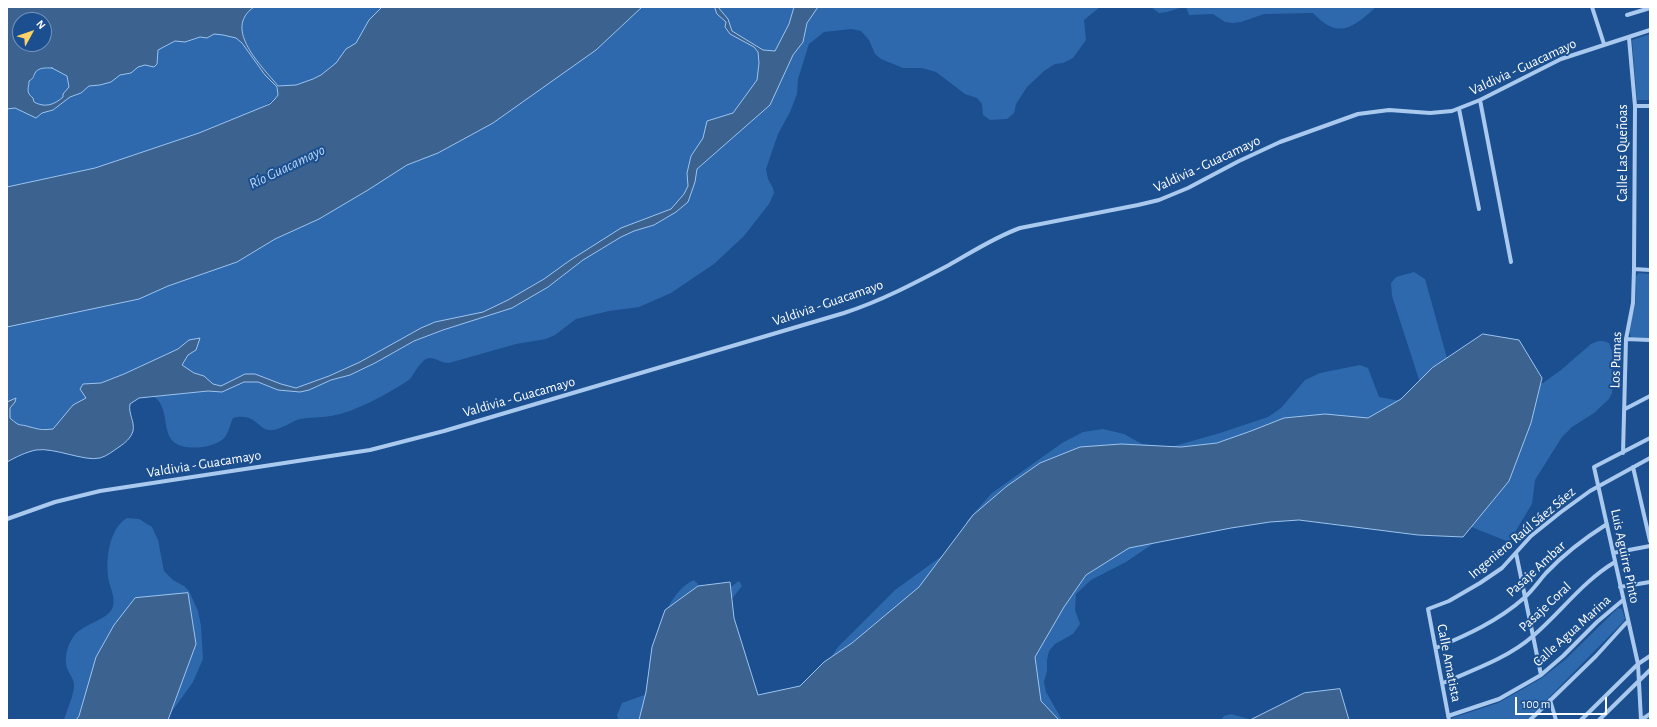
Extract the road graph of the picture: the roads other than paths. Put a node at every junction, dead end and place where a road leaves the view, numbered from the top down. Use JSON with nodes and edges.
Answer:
{"nodes":[{"id":1,"x":1592,"y":7,"type":"edge"},
{"id":2,"x":1650,"y":8,"type":"edge"},
{"id":3,"x":1627,"y":15,"type":"dead end"},
{"id":4,"x":1650,"y":30,"type":"edge"},
{"id":5,"x":1629,"y":38,"type":"junction"},
{"id":6,"x":1604,"y":44,"type":"junction"},
{"id":7,"x":1480,"y":100,"type":"junction"},
{"id":8,"x":1635,"y":106,"type":"junction"},
{"id":9,"x":1650,"y":106,"type":"edge"},
{"id":10,"x":1459,"y":109,"type":"junction"},
{"id":11,"x":1479,"y":209,"type":"dead end"},
{"id":12,"x":1511,"y":262,"type":"dead end"},
{"id":13,"x":1634,"y":269,"type":"junction"},
{"id":14,"x":1650,"y":270,"type":"edge"},
{"id":15,"x":1626,"y":339,"type":"junction"},
{"id":16,"x":1650,"y":340,"type":"edge"},
{"id":17,"x":1650,"y":396,"type":"edge"},
{"id":18,"x":1625,"y":409,"type":"junction"},
{"id":19,"x":1650,"y":438,"type":"edge"},
{"id":20,"x":1623,"y":453,"type":"junction"},
{"id":21,"x":1650,"y":458,"type":"edge"},
{"id":22,"x":1633,"y":467,"type":"junction"},
{"id":23,"x":1598,"y":486,"type":"junction"},
{"id":24,"x":7,"y":519,"type":"edge"},
{"id":25,"x":1606,"y":524,"type":"junction"},
{"id":26,"x":1650,"y":541,"type":"edge"},
{"id":27,"x":1650,"y":546,"type":"edge"},
{"id":28,"x":1516,"y":553,"type":"junction"},
{"id":29,"x":1613,"y":553,"type":"junction"},
{"id":30,"x":1615,"y":562,"type":"junction"},
{"id":31,"x":1650,"y":582,"type":"edge"},
{"id":32,"x":1620,"y":587,"type":"junction"},
{"id":33,"x":1525,"y":598,"type":"junction"},
{"id":34,"x":1623,"y":600,"type":"junction"},
{"id":35,"x":1428,"y":609,"type":"joint"},
{"id":36,"x":1627,"y":622,"type":"junction"},
{"id":37,"x":1532,"y":636,"type":"junction"},
{"id":38,"x":1436,"y":648,"type":"junction"},
{"id":39,"x":1650,"y":656,"type":"edge"},
{"id":40,"x":1638,"y":664,"type":"junction"},
{"id":41,"x":1650,"y":670,"type":"edge"},
{"id":42,"x":1541,"y":675,"type":"junction"},
{"id":43,"x":1640,"y":679,"type":"junction"},
{"id":44,"x":1443,"y":683,"type":"junction"},
{"id":45,"x":1550,"y":700,"type":"junction"},
{"id":46,"x":1650,"y":714,"type":"edge"},
{"id":47,"x":1449,"y":718,"type":"edge"},
{"id":48,"x":1530,"y":720,"type":"edge"},
{"id":49,"x":1556,"y":720,"type":"edge"},
{"id":50,"x":1581,"y":720,"type":"edge"},
{"id":51,"x":1599,"y":720,"type":"edge"},
{"id":52,"x":1641,"y":720,"type":"edge"}],
"edges":[{"from":1,"to":6,"type":"street"},
{"from":2,"to":3,"type":"street"},
{"from":4,"to":5,"type":"street","name":"Valdivia - Guacamayo"},
{"from":5,"to":6,"type":"street","name":"Valdivia - Guacamayo"},
{"from":5,"to":8,"type":"street","name":"Calle Las Queñoas"},
{"from":6,"to":7,"type":"street","name":"Valdivia - Guacamayo"},
{"from":7,"to":10,"type":"street","name":"Valdivia - Guacamayo"},
{"from":7,"to":12,"type":"street"},
{"from":8,"to":9,"type":"street"},
{"from":8,"to":13,"type":"street","name":"Calle Las Queñoas"},
{"from":10,"to":11,"type":"street"},
{"from":10,"to":24,"type":"street","name":"Valdivia - Guacamayo"},
{"from":13,"to":14,"type":"street"},
{"from":13,"to":15,"type":"street","name":"Los Pumas"},
{"from":15,"to":16,"type":"street"},
{"from":15,"to":18,"type":"street","name":"Los Pumas"},
{"from":17,"to":18,"type":"street"},
{"from":18,"to":20,"type":"street","name":"Los Pumas"},
{"from":19,"to":20,"type":"street"},
{"from":20,"to":23,"type":"street","name":"Luis Aguirre Pinto"},
{"from":21,"to":22,"type":"street","name":"Ingeniero Raúl Sáez Sáez"},
{"from":22,"to":23,"type":"street","name":"Ingeniero Raúl Sáez Sáez"},
{"from":22,"to":26,"type":"street"},
{"from":23,"to":25,"type":"street","name":"Luis Aguirre Pinto"},
{"from":23,"to":28,"type":"street","name":"Ingeniero Raúl Sáez Sáez"},
{"from":25,"to":29,"type":"street","name":"Luis Aguirre Pinto"},
{"from":25,"to":33,"type":"street","name":"Pasaje Ambar"},
{"from":27,"to":29,"type":"street"},
{"from":28,"to":33,"type":"street"},
{"from":28,"to":35,"type":"street","name":"Ingeniero Raúl Sáez Sáez"},
{"from":29,"to":30,"type":"street","name":"Luis Aguirre Pinto"},
{"from":30,"to":32,"type":"street","name":"Luis Aguirre Pinto"},
{"from":30,"to":37,"type":"street","name":"Pasaje Coral"},
{"from":31,"to":32,"type":"street"},
{"from":32,"to":34,"type":"street","name":"Luis Aguirre Pinto"},
{"from":33,"to":37,"type":"street"},
{"from":33,"to":38,"type":"street","name":"Pasaje Ambar"},
{"from":34,"to":36,"type":"street","name":"Luis Aguirre Pinto"},
{"from":34,"to":42,"type":"street","name":"Calle Agua Marina"},
{"from":35,"to":38,"type":"street","name":"Calle Amatista"},
{"from":36,"to":40,"type":"street","name":"Luis Aguirre Pinto"},
{"from":36,"to":45,"type":"street"},
{"from":37,"to":42,"type":"street"},
{"from":37,"to":44,"type":"street","name":"Pasaje Coral"},
{"from":38,"to":44,"type":"street","name":"Calle Amatista"},
{"from":39,"to":40,"type":"street"},
{"from":40,"to":43,"type":"street","name":"Luis Aguirre Pinto"},
{"from":40,"to":50,"type":"street"},
{"from":41,"to":43,"type":"street"},
{"from":42,"to":47,"type":"street","name":"Calle Agua Marina"},
{"from":43,"to":51,"type":"street"},
{"from":43,"to":52,"type":"street","name":"Luis Aguirre Pinto"},
{"from":44,"to":47,"type":"street","name":"Calle Amatista"},
{"from":45,"to":48,"type":"street"},
{"from":45,"to":49,"type":"street"},
{"from":46,"to":52,"type":"street"}]}
